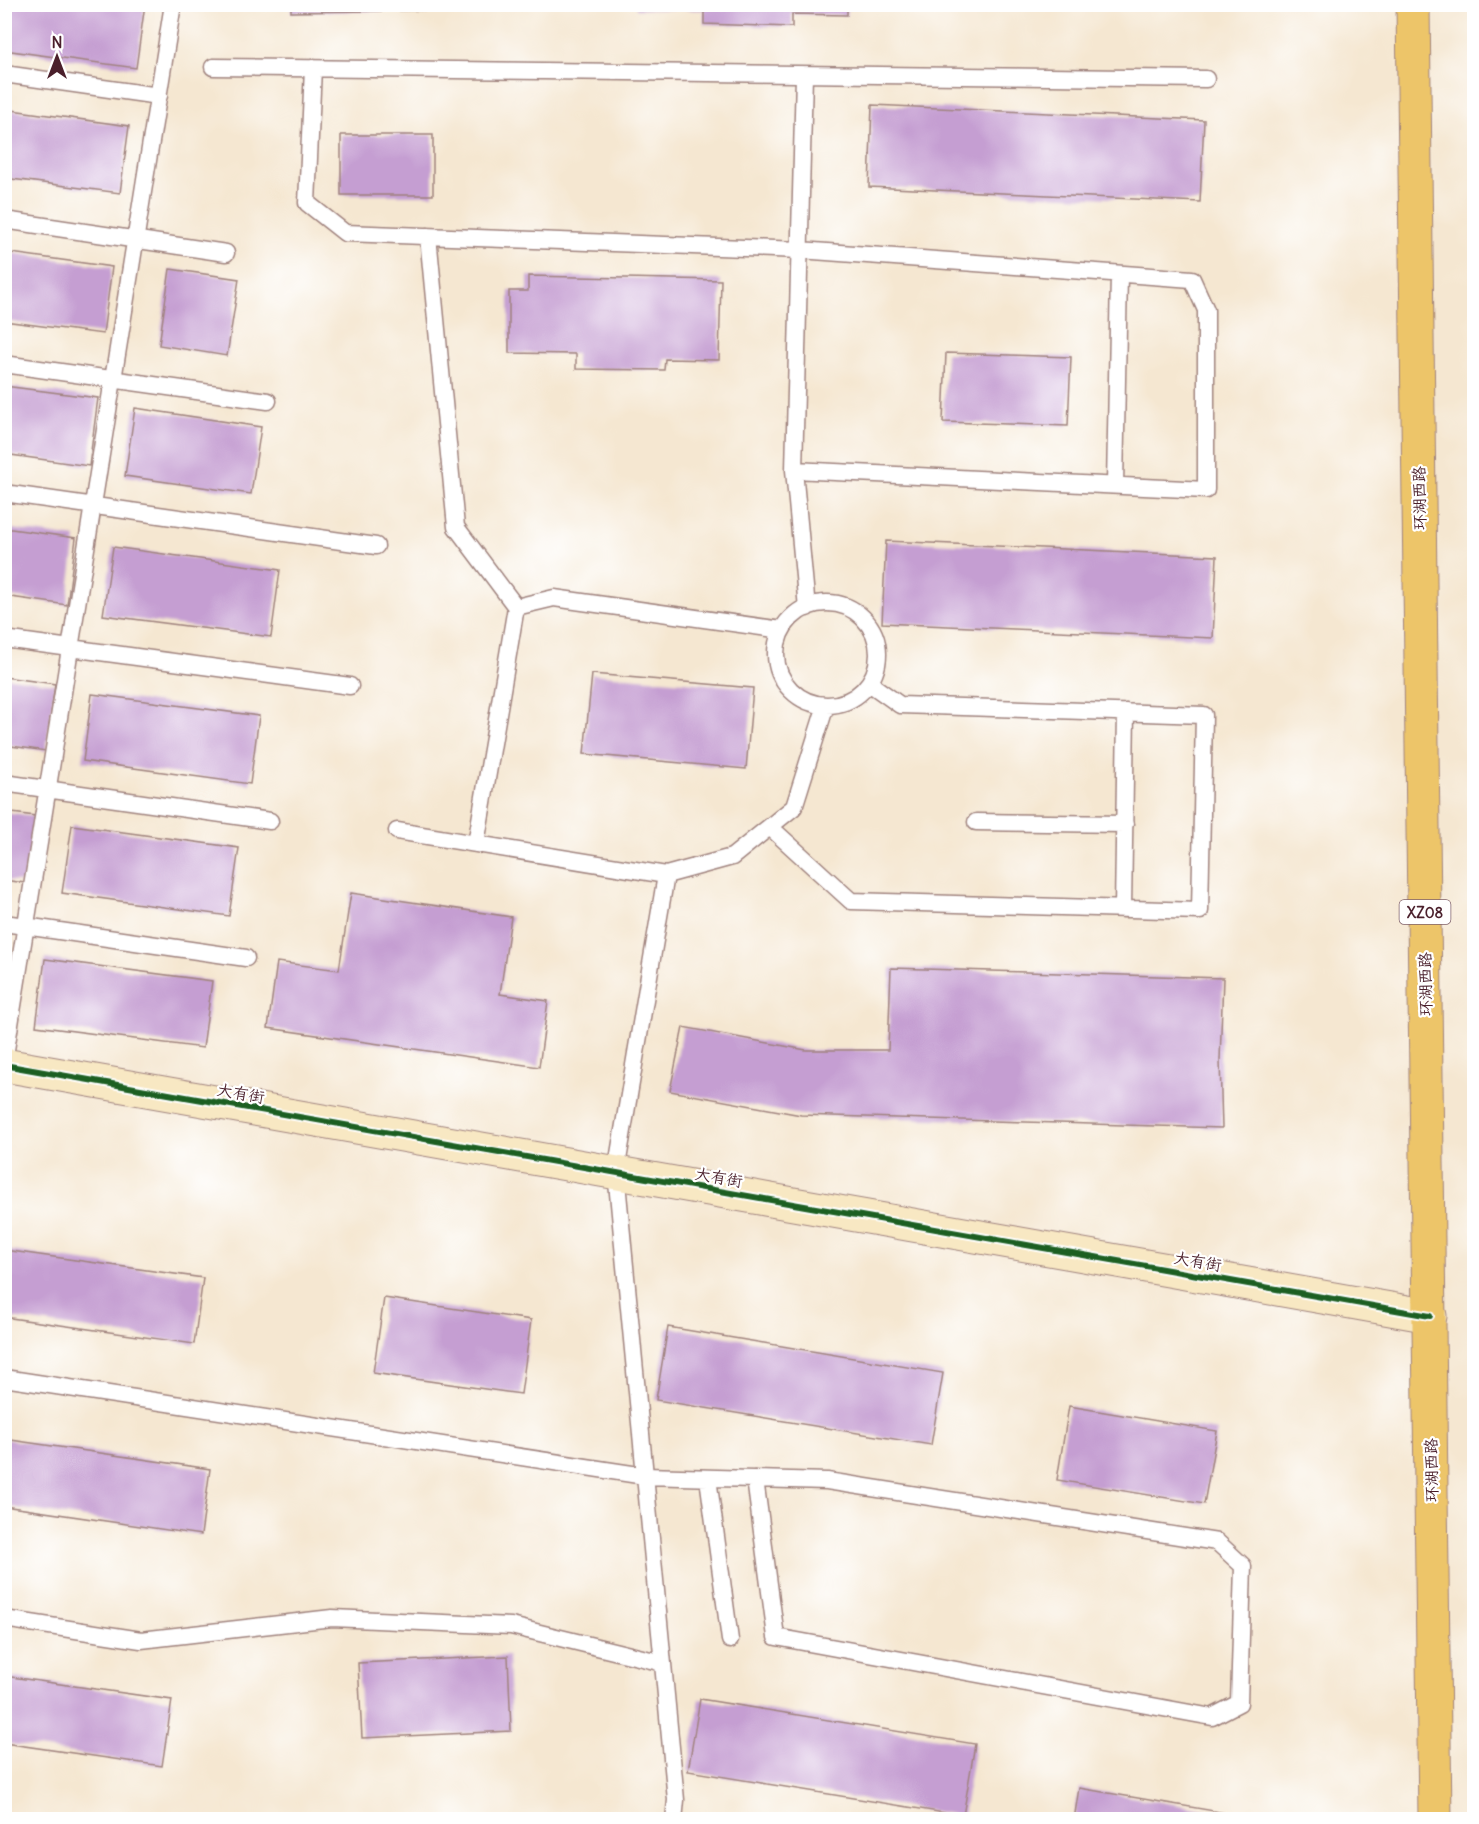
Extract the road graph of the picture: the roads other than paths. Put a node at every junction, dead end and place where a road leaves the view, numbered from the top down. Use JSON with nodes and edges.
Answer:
{"nodes":[{"id":1,"x":173,"y":4,"type":"edge"},
{"id":2,"x":1413,"y":4,"type":"edge"},
{"id":3,"x":213,"y":67,"type":"dead end"},
{"id":4,"x":313,"y":68,"type":"junction"},
{"id":5,"x":4,"y":74,"type":"edge"},
{"id":6,"x":804,"y":75,"type":"junction"},
{"id":7,"x":1206,"y":79,"type":"dead end"},
{"id":8,"x":159,"y":96,"type":"junction"},
{"id":9,"x":4,"y":220,"type":"edge"},
{"id":10,"x":428,"y":236,"type":"junction"},
{"id":11,"x":136,"y":240,"type":"junction"},
{"id":12,"x":800,"y":250,"type":"junction"},
{"id":13,"x":226,"y":253,"type":"dead end"},
{"id":14,"x":1119,"y":274,"type":"junction"},
{"id":15,"x":4,"y":364,"type":"edge"},
{"id":16,"x":113,"y":379,"type":"junction"},
{"id":17,"x":267,"y":400,"type":"dead end"},
{"id":18,"x":794,"y":470,"type":"junction"},
{"id":19,"x":1115,"y":485,"type":"junction"},
{"id":20,"x":4,"y":493,"type":"edge"},
{"id":21,"x":93,"y":506,"type":"junction"},
{"id":22,"x":376,"y":546,"type":"dead end"},
{"id":23,"x":516,"y":607,"type":"junction"},
{"id":24,"x":807,"y":608,"type":"junction"},
{"id":25,"x":782,"y":630,"type":"junction"},
{"id":26,"x":4,"y":639,"type":"edge"},
{"id":27,"x":70,"y":648,"type":"junction"},
{"id":28,"x":869,"y":683,"type":"junction"},
{"id":29,"x":350,"y":686,"type":"dead end"},
{"id":30,"x":826,"y":705,"type":"junction"},
{"id":31,"x":1126,"y":712,"type":"junction"},
{"id":32,"x":4,"y":783,"type":"edge"},
{"id":33,"x":48,"y":789,"type":"junction"},
{"id":34,"x":270,"y":821,"type":"dead end"},
{"id":35,"x":976,"y":822,"type":"dead end"},
{"id":36,"x":1125,"y":824,"type":"junction"},
{"id":37,"x":770,"y":827,"type":"junction"},
{"id":38,"x":397,"y":831,"type":"dead end"},
{"id":39,"x":476,"y":844,"type":"junction"},
{"id":40,"x":666,"y":875,"type":"junction"},
{"id":41,"x":1123,"y":909,"type":"junction"},
{"id":42,"x":4,"y":922,"type":"edge"},
{"id":43,"x":26,"y":926,"type":"junction"},
{"id":44,"x":246,"y":958,"type":"dead end"},
{"id":45,"x":4,"y":1063,"type":"edge"},
{"id":46,"x":616,"y":1172,"type":"junction"},
{"id":47,"x":1430,"y":1316,"type":"junction"},
{"id":48,"x":4,"y":1378,"type":"edge"},
{"id":49,"x":645,"y":1476,"type":"junction"},
{"id":50,"x":708,"y":1478,"type":"junction"},
{"id":51,"x":755,"y":1479,"type":"junction"},
{"id":52,"x":4,"y":1619,"type":"edge"},
{"id":53,"x":730,"y":1640,"type":"dead end"},
{"id":54,"x":663,"y":1664,"type":"junction"},
{"id":55,"x":674,"y":1820,"type":"edge"},
{"id":56,"x":1435,"y":1820,"type":"edge"}],
"edges":[{"from":1,"to":8,"type":"lane"},
{"from":2,"to":47,"type":"main road","name":"环湖西路","number":"XZ08"},
{"from":3,"to":4,"type":"lane"},
{"from":4,"to":6,"type":"lane"},
{"from":4,"to":10,"type":"lane"},
{"from":5,"to":8,"type":"lane"},
{"from":6,"to":7,"type":"lane"},
{"from":6,"to":12,"type":"lane"},
{"from":8,"to":11,"type":"lane"},
{"from":9,"to":11,"type":"lane"},
{"from":10,"to":12,"type":"lane"},
{"from":10,"to":23,"type":"lane"},
{"from":11,"to":13,"type":"lane"},
{"from":11,"to":16,"type":"lane"},
{"from":12,"to":14,"type":"lane"},
{"from":12,"to":18,"type":"lane"},
{"from":14,"to":19,"type":"lane"},
{"from":14,"to":19,"type":"lane"},
{"from":15,"to":16,"type":"lane"},
{"from":16,"to":17,"type":"lane"},
{"from":16,"to":21,"type":"lane"},
{"from":18,"to":19,"type":"lane"},
{"from":18,"to":24,"type":"lane"},
{"from":20,"to":21,"type":"lane"},
{"from":21,"to":22,"type":"lane"},
{"from":21,"to":27,"type":"lane"},
{"from":23,"to":25,"type":"lane"},
{"from":23,"to":39,"type":"lane"},
{"from":24,"to":25,"type":"lane"},
{"from":24,"to":28,"type":"lane"},
{"from":25,"to":30,"type":"lane"},
{"from":26,"to":27,"type":"lane"},
{"from":27,"to":29,"type":"lane"},
{"from":27,"to":33,"type":"lane"},
{"from":28,"to":30,"type":"lane"},
{"from":28,"to":31,"type":"lane"},
{"from":30,"to":37,"type":"lane"},
{"from":31,"to":36,"type":"lane"},
{"from":31,"to":41,"type":"lane"},
{"from":32,"to":33,"type":"lane"},
{"from":33,"to":34,"type":"lane"},
{"from":33,"to":43,"type":"lane"},
{"from":35,"to":36,"type":"lane"},
{"from":36,"to":41,"type":"lane"},
{"from":37,"to":40,"type":"lane"},
{"from":37,"to":41,"type":"lane"},
{"from":38,"to":39,"type":"lane"},
{"from":39,"to":40,"type":"lane"},
{"from":40,"to":46,"type":"lane"},
{"from":42,"to":43,"type":"lane"},
{"from":43,"to":44,"type":"lane"},
{"from":43,"to":45,"type":"lane"},
{"from":45,"to":46,"type":"street","name":"大有街"},
{"from":46,"to":47,"type":"street","name":"大有街"},
{"from":46,"to":49,"type":"lane"},
{"from":47,"to":56,"type":"main road","name":"环湖西路","number":"XZ08"},
{"from":48,"to":49,"type":"lane"},
{"from":49,"to":50,"type":"lane"},
{"from":49,"to":54,"type":"lane"},
{"from":50,"to":51,"type":"lane"},
{"from":50,"to":53,"type":"lane"},
{"from":51,"to":51,"type":"lane"},
{"from":52,"to":54,"type":"lane"},
{"from":54,"to":55,"type":"lane"}]}
